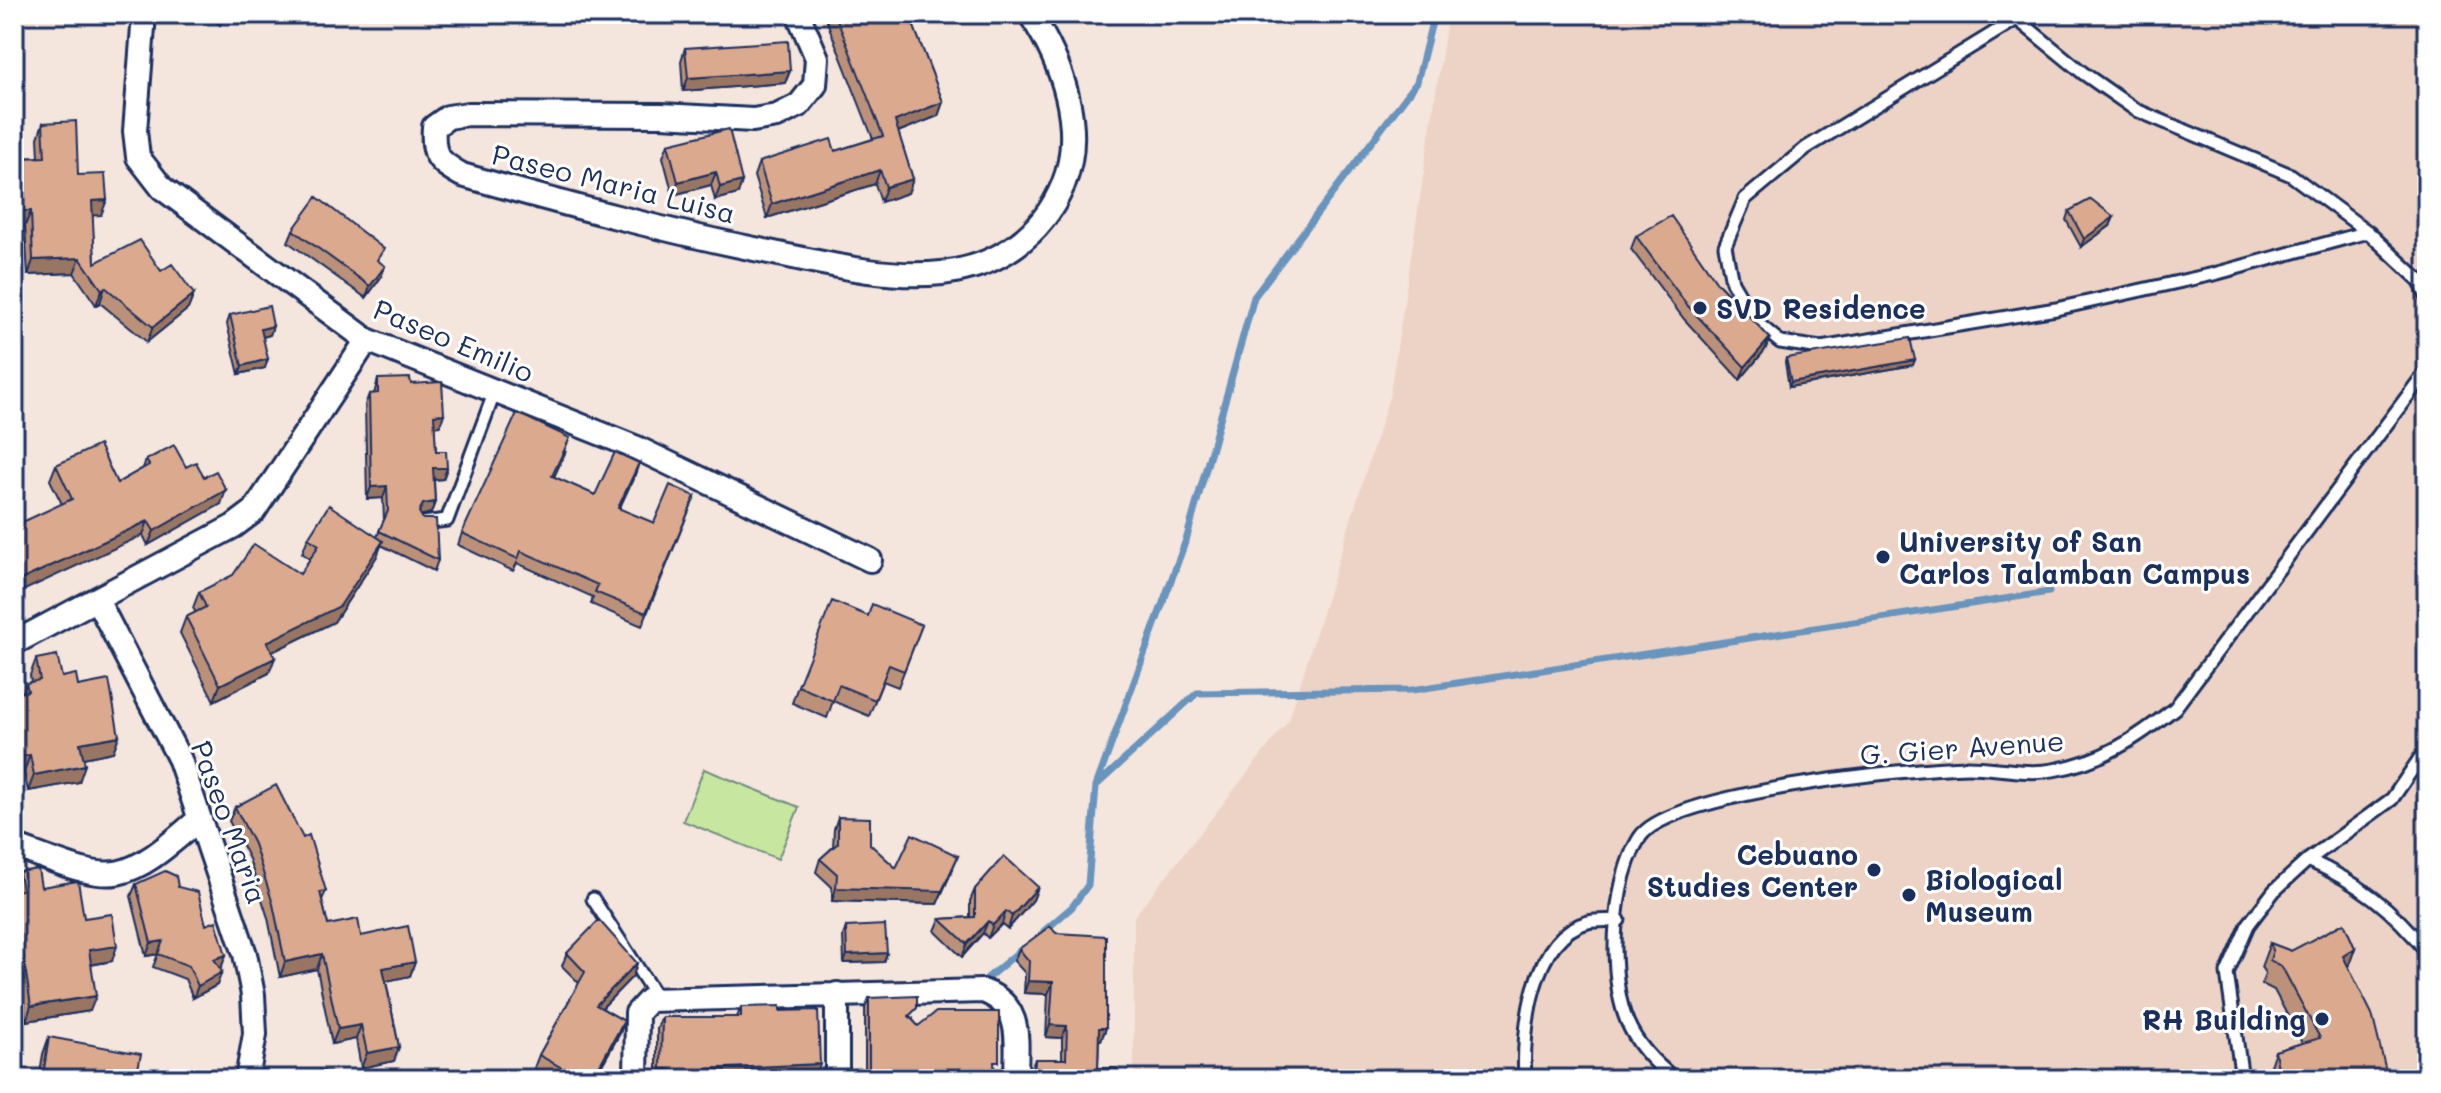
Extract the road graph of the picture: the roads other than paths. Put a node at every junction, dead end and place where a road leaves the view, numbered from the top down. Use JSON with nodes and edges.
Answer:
{"nodes":[{"id":1,"x":144,"y":14,"type":"edge"},
{"id":2,"x":798,"y":14,"type":"edge"},
{"id":3,"x":1030,"y":14,"type":"edge"},
{"id":4,"x":2013,"y":17,"type":"edge"},
{"id":5,"x":2368,"y":232,"type":"junction"},
{"id":6,"x":2427,"y":298,"type":"edge"},
{"id":7,"x":367,"y":340,"type":"junction"},
{"id":8,"x":2426,"y":375,"type":"edge"},
{"id":9,"x":495,"y":391,"type":"junction"},
{"id":10,"x":423,"y":523,"type":"edge"},
{"id":11,"x":870,"y":560,"type":"dead end"},
{"id":12,"x":97,"y":600,"type":"junction"},
{"id":13,"x":14,"y":643,"type":"edge"},
{"id":14,"x":2427,"y":748,"type":"edge"},
{"id":15,"x":199,"y":819,"type":"junction"},
{"id":16,"x":14,"y":846,"type":"edge"},
{"id":17,"x":2308,"y":860,"type":"junction"},
{"id":18,"x":593,"y":899,"type":"dead end"},
{"id":19,"x":1619,"y":920,"type":"junction"},
{"id":20,"x":2427,"y":952,"type":"edge"},
{"id":21,"x":837,"y":994,"type":"junction"},
{"id":22,"x":657,"y":998,"type":"junction"},
{"id":23,"x":247,"y":1079,"type":"edge"},
{"id":24,"x":636,"y":1079,"type":"edge"},
{"id":25,"x":837,"y":1079,"type":"edge"},
{"id":26,"x":1016,"y":1079,"type":"edge"},
{"id":27,"x":1525,"y":1079,"type":"edge"},
{"id":28,"x":1675,"y":1079,"type":"edge"},
{"id":29,"x":2242,"y":1079,"type":"edge"}],
"edges":[{"from":1,"to":7,"type":"street","name":"Paseo Emilio"},
{"from":2,"to":3,"type":"street","name":"Paseo Maria Luisa"},
{"from":4,"to":5,"type":"lane"},
{"from":4,"to":5,"type":"lane"},
{"from":5,"to":6,"type":"lane"},
{"from":7,"to":9,"type":"street","name":"Paseo Emilio"},
{"from":7,"to":12,"type":"street"},
{"from":8,"to":19,"type":"lane","name":"G. Gier Avenue"},
{"from":9,"to":10,"type":"lane"},
{"from":9,"to":11,"type":"street","name":"Paseo Emilio"},
{"from":12,"to":13,"type":"street"},
{"from":12,"to":15,"type":"street","name":"Paseo Maria"},
{"from":14,"to":17,"type":"lane"},
{"from":15,"to":16,"type":"street"},
{"from":15,"to":23,"type":"street","name":"Paseo Maria"},
{"from":17,"to":20,"type":"lane"},
{"from":17,"to":29,"type":"lane"},
{"from":18,"to":22,"type":"lane"},
{"from":19,"to":27,"type":"lane"},
{"from":19,"to":28,"type":"lane","name":"G. Gier Avenue"},
{"from":21,"to":22,"type":"street"},
{"from":21,"to":25,"type":"street"},
{"from":21,"to":26,"type":"street"},
{"from":22,"to":24,"type":"street"}]}
